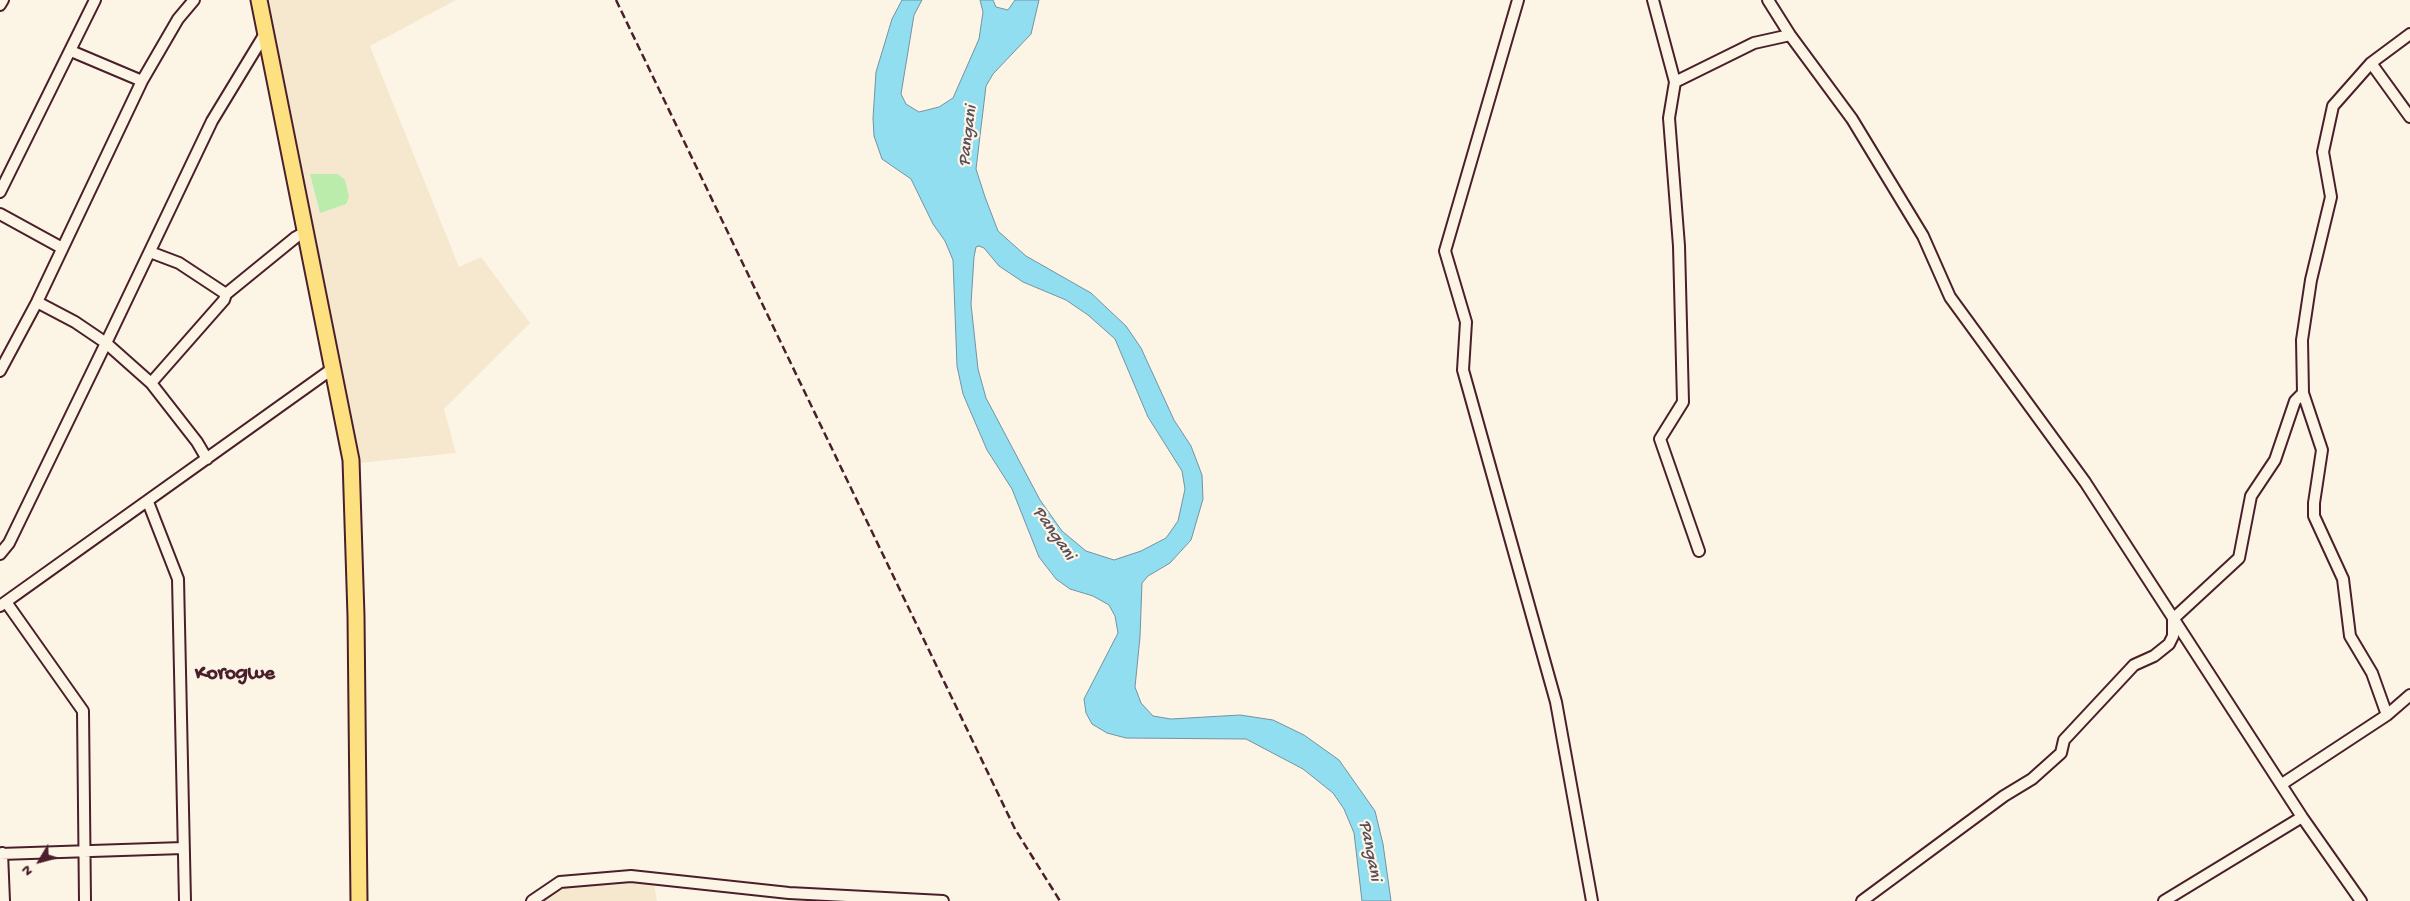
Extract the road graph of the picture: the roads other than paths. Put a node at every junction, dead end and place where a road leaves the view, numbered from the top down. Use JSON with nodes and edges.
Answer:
{"nodes":[{"id":1,"x":3,"y":0,"type":"edge"},
{"id":2,"x":95,"y":0,"type":"edge"},
{"id":3,"x":194,"y":0,"type":"edge"},
{"id":4,"x":259,"y":0,"type":"edge"},
{"id":5,"x":1518,"y":0,"type":"edge"},
{"id":6,"x":1653,"y":0,"type":"edge"},
{"id":7,"x":1768,"y":0,"type":"edge"},
{"id":8,"x":0,"y":5,"type":"edge"},
{"id":9,"x":266,"y":32,"type":"junction"},
{"id":10,"x":2410,"y":34,"type":"edge"},
{"id":11,"x":1790,"y":35,"type":"junction"},
{"id":12,"x":71,"y":51,"type":"junction"},
{"id":13,"x":2371,"y":63,"type":"junction"},
{"id":14,"x":142,"y":81,"type":"junction"},
{"id":15,"x":1675,"y":82,"type":"junction"},
{"id":16,"x":2410,"y":117,"type":"edge"},
{"id":17,"x":0,"y":192,"type":"edge"},
{"id":18,"x":0,"y":214,"type":"edge"},
{"id":19,"x":305,"y":232,"type":"junction"},
{"id":20,"x":62,"y":248,"type":"junction"},
{"id":21,"x":150,"y":252,"type":"junction"},
{"id":22,"x":226,"y":294,"type":"junction"},
{"id":23,"x":37,"y":302,"type":"junction"},
{"id":24,"x":106,"y":343,"type":"junction"},
{"id":25,"x":332,"y":369,"type":"junction"},
{"id":26,"x":0,"y":371,"type":"edge"},
{"id":27,"x":152,"y":383,"type":"junction"},
{"id":28,"x":2303,"y":393,"type":"junction"},
{"id":29,"x":206,"y":459,"type":"junction"},
{"id":30,"x":148,"y":502,"type":"junction"},
{"id":31,"x":1698,"y":551,"type":"dead end"},
{"id":32,"x":0,"y":554,"type":"edge"},
{"id":33,"x":3,"y":604,"type":"edge"},
{"id":34,"x":2174,"y":619,"type":"junction"},
{"id":35,"x":2410,"y":695,"type":"edge"},
{"id":36,"x":2386,"y":715,"type":"junction"},
{"id":37,"x":2282,"y":784,"type":"junction"},
{"id":38,"x":2302,"y":817,"type":"junction"},
{"id":39,"x":183,"y":848,"type":"junction"},
{"id":40,"x":86,"y":851,"type":"junction"},
{"id":41,"x":1,"y":854,"type":"edge"},
{"id":42,"x":789,"y":897,"type":"edge"},
{"id":43,"x":4,"y":901,"type":"edge"},
{"id":44,"x":86,"y":901,"type":"edge"},
{"id":45,"x":185,"y":901,"type":"edge"},
{"id":46,"x":358,"y":901,"type":"edge"},
{"id":47,"x":532,"y":901,"type":"edge"},
{"id":48,"x":943,"y":901,"type":"edge"},
{"id":49,"x":1592,"y":901,"type":"edge"},
{"id":50,"x":1862,"y":901,"type":"edge"},
{"id":51,"x":2164,"y":901,"type":"edge"},
{"id":52,"x":2361,"y":901,"type":"edge"}],
"edges":[{"from":1,"to":8,"type":"street"},
{"from":2,"to":12,"type":"street"},
{"from":3,"to":14,"type":"street"},
{"from":4,"to":9,"type":"highway"},
{"from":5,"to":49,"type":"street"},
{"from":6,"to":15,"type":"street"},
{"from":7,"to":11,"type":"street"},
{"from":9,"to":19,"type":"highway"},
{"from":9,"to":21,"type":"street"},
{"from":10,"to":13,"type":"street"},
{"from":11,"to":15,"type":"street"},
{"from":11,"to":34,"type":"street"},
{"from":12,"to":14,"type":"street"},
{"from":12,"to":17,"type":"street"},
{"from":13,"to":16,"type":"street"},
{"from":13,"to":28,"type":"street"},
{"from":14,"to":20,"type":"street"},
{"from":15,"to":31,"type":"street"},
{"from":18,"to":20,"type":"street"},
{"from":19,"to":22,"type":"street"},
{"from":19,"to":25,"type":"highway"},
{"from":20,"to":23,"type":"street"},
{"from":21,"to":22,"type":"street"},
{"from":21,"to":24,"type":"street"},
{"from":22,"to":27,"type":"street"},
{"from":23,"to":24,"type":"street"},
{"from":23,"to":26,"type":"street"},
{"from":24,"to":27,"type":"street"},
{"from":24,"to":32,"type":"street"},
{"from":25,"to":29,"type":"street"},
{"from":25,"to":46,"type":"highway"},
{"from":27,"to":29,"type":"street"},
{"from":28,"to":34,"type":"street"},
{"from":28,"to":36,"type":"street"},
{"from":29,"to":30,"type":"street"},
{"from":30,"to":33,"type":"street"},
{"from":30,"to":39,"type":"street"},
{"from":33,"to":40,"type":"street"},
{"from":34,"to":37,"type":"street"},
{"from":34,"to":50,"type":"street"},
{"from":35,"to":36,"type":"street"},
{"from":36,"to":37,"type":"street"},
{"from":37,"to":38,"type":"street"},
{"from":38,"to":51,"type":"street"},
{"from":38,"to":52,"type":"street"},
{"from":39,"to":40,"type":"street"},
{"from":39,"to":45,"type":"street"},
{"from":40,"to":41,"type":"street"},
{"from":40,"to":44,"type":"street"},
{"from":41,"to":43,"type":"street"},
{"from":42,"to":47,"type":"street"},
{"from":42,"to":48,"type":"street"}]}
